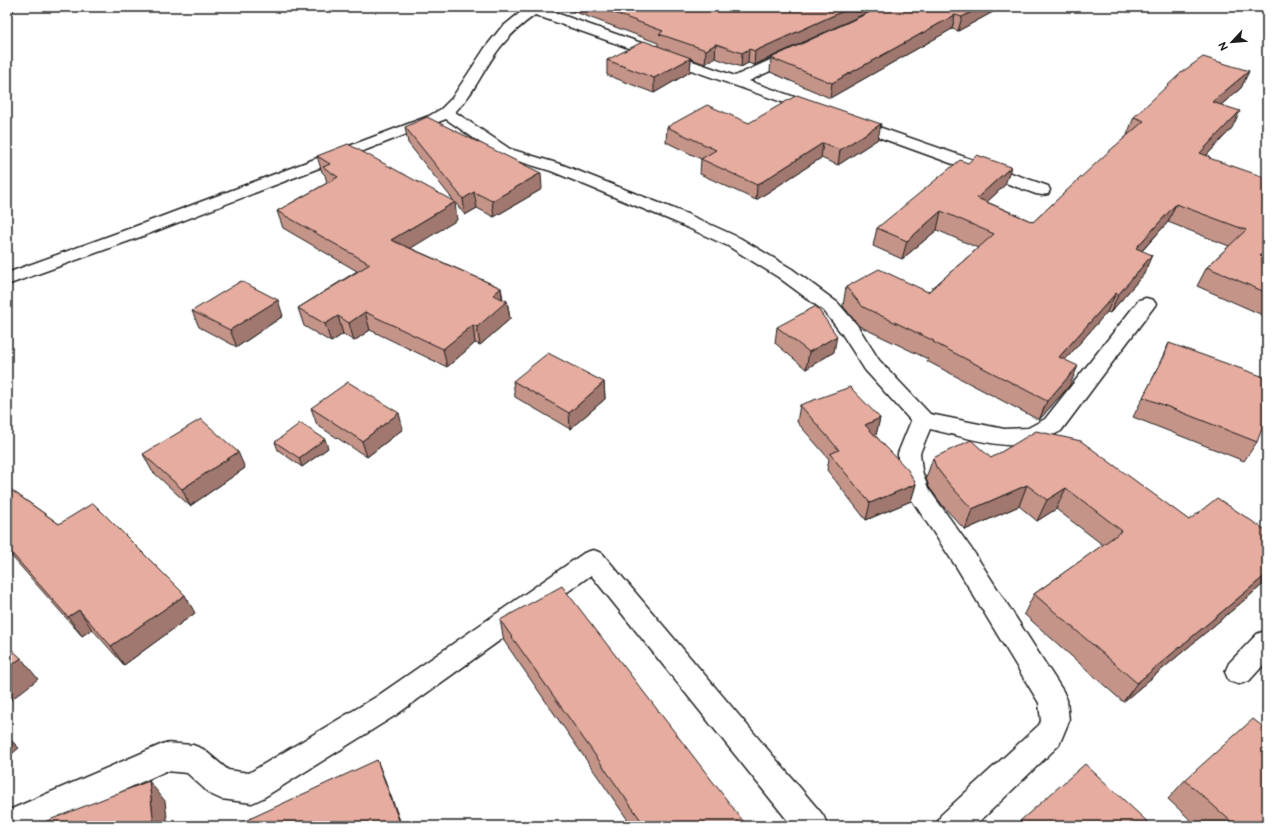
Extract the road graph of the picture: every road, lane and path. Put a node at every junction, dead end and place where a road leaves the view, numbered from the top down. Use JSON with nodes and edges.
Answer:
{"nodes":[{"id":1,"x":535,"y":8,"type":"edge"},
{"id":2,"x":812,"y":46,"type":"edge"},
{"id":3,"x":736,"y":81,"type":"junction"},
{"id":4,"x":446,"y":112,"type":"junction"},
{"id":5,"x":1042,"y":190,"type":"dead end"},
{"id":6,"x":7,"y":279,"type":"edge"},
{"id":7,"x":1146,"y":304,"type":"dead end"},
{"id":8,"x":923,"y":420,"type":"junction"},
{"id":9,"x":1267,"y":642,"type":"edge"},
{"id":10,"x":1239,"y":672,"type":"dead end"},
{"id":11,"x":10,"y":826,"type":"edge"},
{"id":12,"x":812,"y":826,"type":"edge"},
{"id":13,"x":952,"y":826,"type":"edge"}],
"edges":[{"from":1,"to":3,"type":"street"},
{"from":1,"to":4,"type":"street"},
{"from":2,"to":3,"type":"street"},
{"from":3,"to":5,"type":"street"},
{"from":4,"to":6,"type":"street"},
{"from":4,"to":8,"type":"street"},
{"from":7,"to":8,"type":"street"},
{"from":8,"to":13,"type":"street"},
{"from":9,"to":10,"type":"street"},
{"from":11,"to":12,"type":"street"}]}
